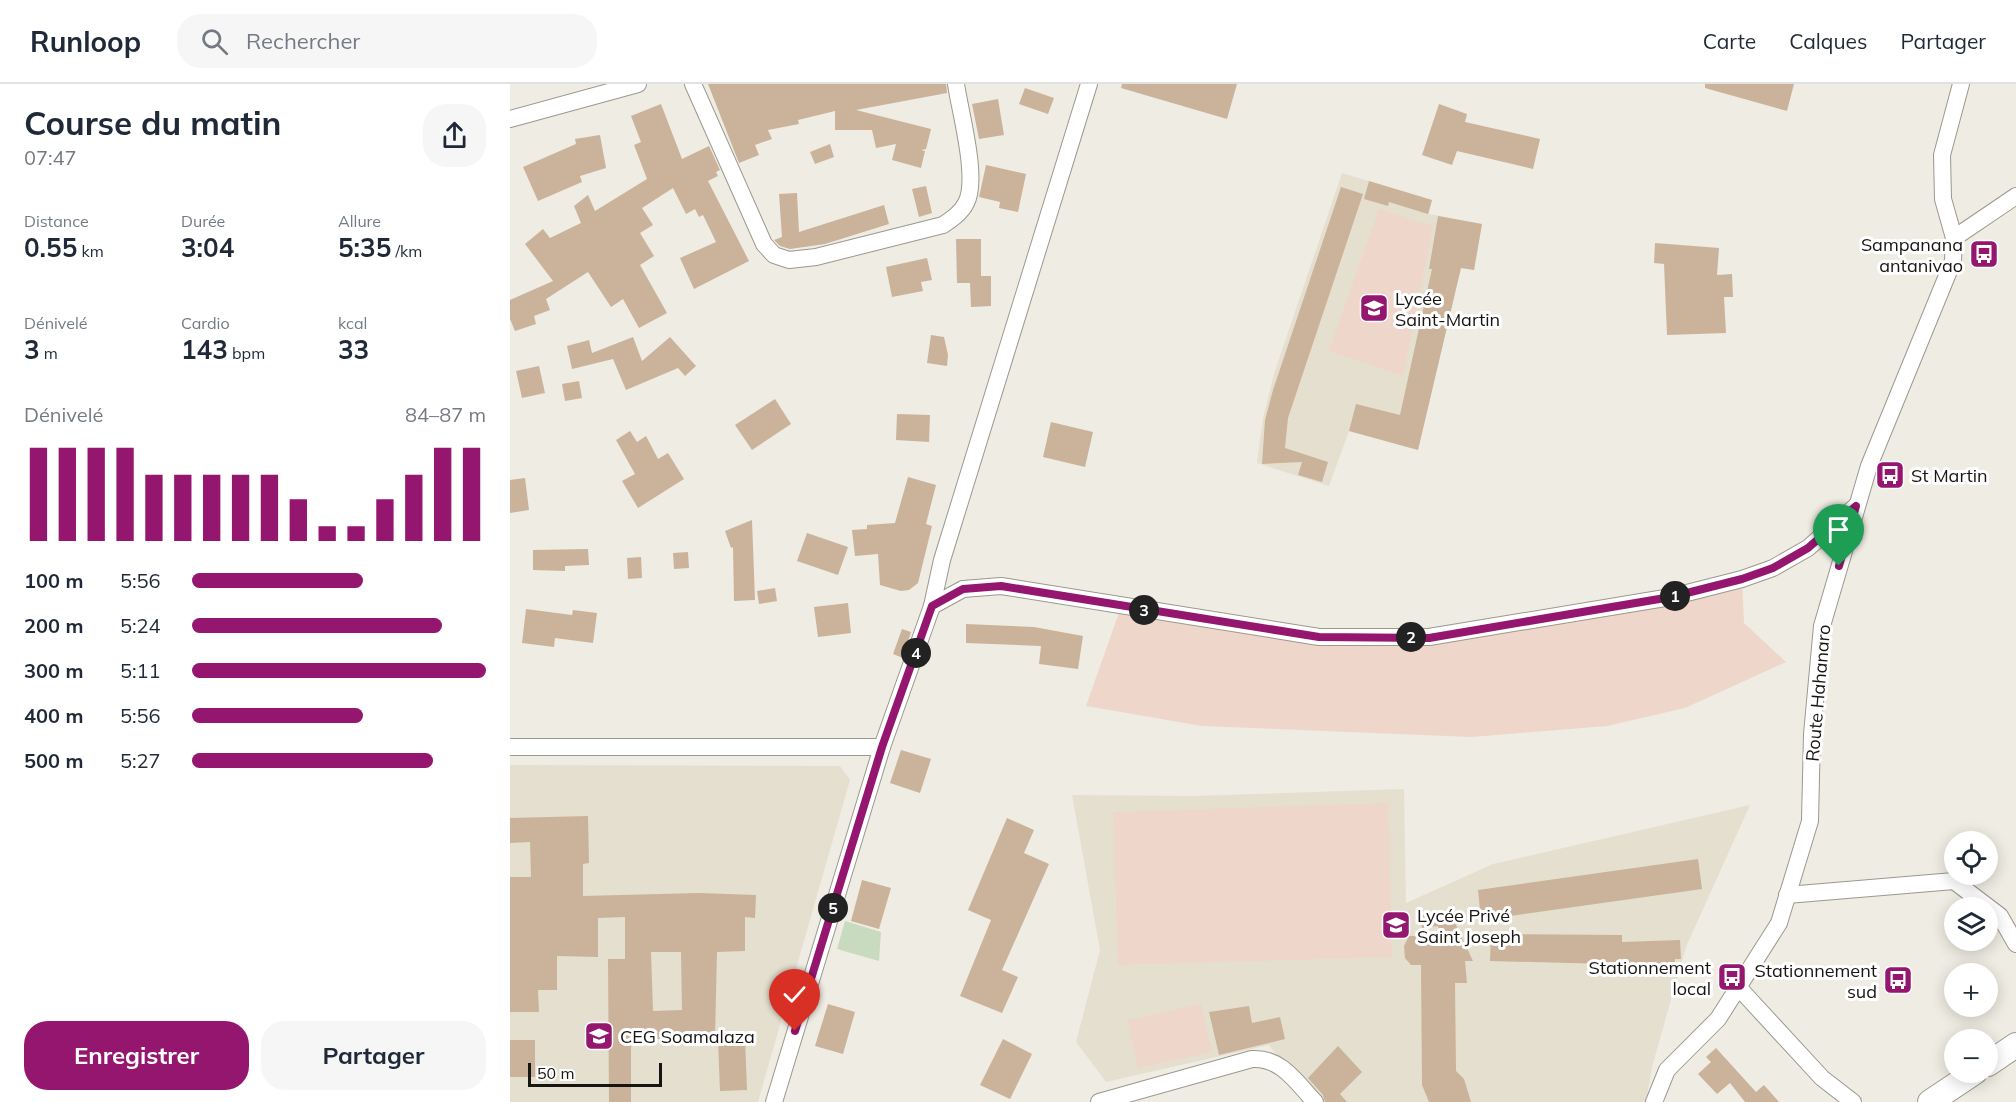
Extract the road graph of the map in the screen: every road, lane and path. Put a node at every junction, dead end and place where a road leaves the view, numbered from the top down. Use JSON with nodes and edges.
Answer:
{"nodes":[{"id":1,"x":638,"y":84,"type":"edge"},
{"id":2,"x":693,"y":84,"type":"edge"},
{"id":3,"x":956,"y":84,"type":"edge"},
{"id":4,"x":1089,"y":84,"type":"edge"},
{"id":5,"x":1961,"y":84,"type":"edge"},
{"id":6,"x":510,"y":119,"type":"edge"},
{"id":7,"x":2016,"y":199,"type":"edge"},
{"id":8,"x":1954,"y":238,"type":"junction"},
{"id":9,"x":1856,"y":506,"type":"junction"},
{"id":10,"x":932,"y":606,"type":"junction"},
{"id":11,"x":510,"y":747,"type":"edge"},
{"id":12,"x":882,"y":747,"type":"junction"},
{"id":13,"x":1787,"y":895,"type":"junction"},
{"id":14,"x":2016,"y":944,"type":"edge"},
{"id":15,"x":1739,"y":988,"type":"junction"},
{"id":16,"x":2016,"y":1045,"type":"edge"},
{"id":17,"x":1998,"y":1057,"type":"edge"},
{"id":18,"x":1958,"y":1083,"type":"edge"},
{"id":19,"x":774,"y":1102,"type":"edge"},
{"id":20,"x":1099,"y":1102,"type":"edge"},
{"id":21,"x":1316,"y":1102,"type":"edge"},
{"id":22,"x":1654,"y":1102,"type":"edge"},
{"id":23,"x":1852,"y":1102,"type":"edge"},
{"id":24,"x":1930,"y":1102,"type":"edge"}],
"edges":[{"from":1,"to":6,"type":"street"},
{"from":2,"to":3,"type":"street"},
{"from":4,"to":10,"type":"street"},
{"from":5,"to":8,"type":"street","name":"Route Hahanaro"},
{"from":7,"to":8,"type":"street"},
{"from":8,"to":9,"type":"street","name":"Route Hahanaro"},
{"from":9,"to":10,"type":"street"},
{"from":9,"to":13,"type":"street","name":"Route Hahanaro"},
{"from":10,"to":12,"type":"street"},
{"from":11,"to":12,"type":"street"},
{"from":12,"to":19,"type":"street"},
{"from":13,"to":14,"type":"street"},
{"from":13,"to":15,"type":"street","name":"Route Hahanaro"},
{"from":15,"to":22,"type":"street","name":"Route Hahanaro"},
{"from":15,"to":23,"type":"street"},
{"from":16,"to":17,"type":"main road"},
{"from":18,"to":24,"type":"main road"},
{"from":20,"to":21,"type":"street"}]}
